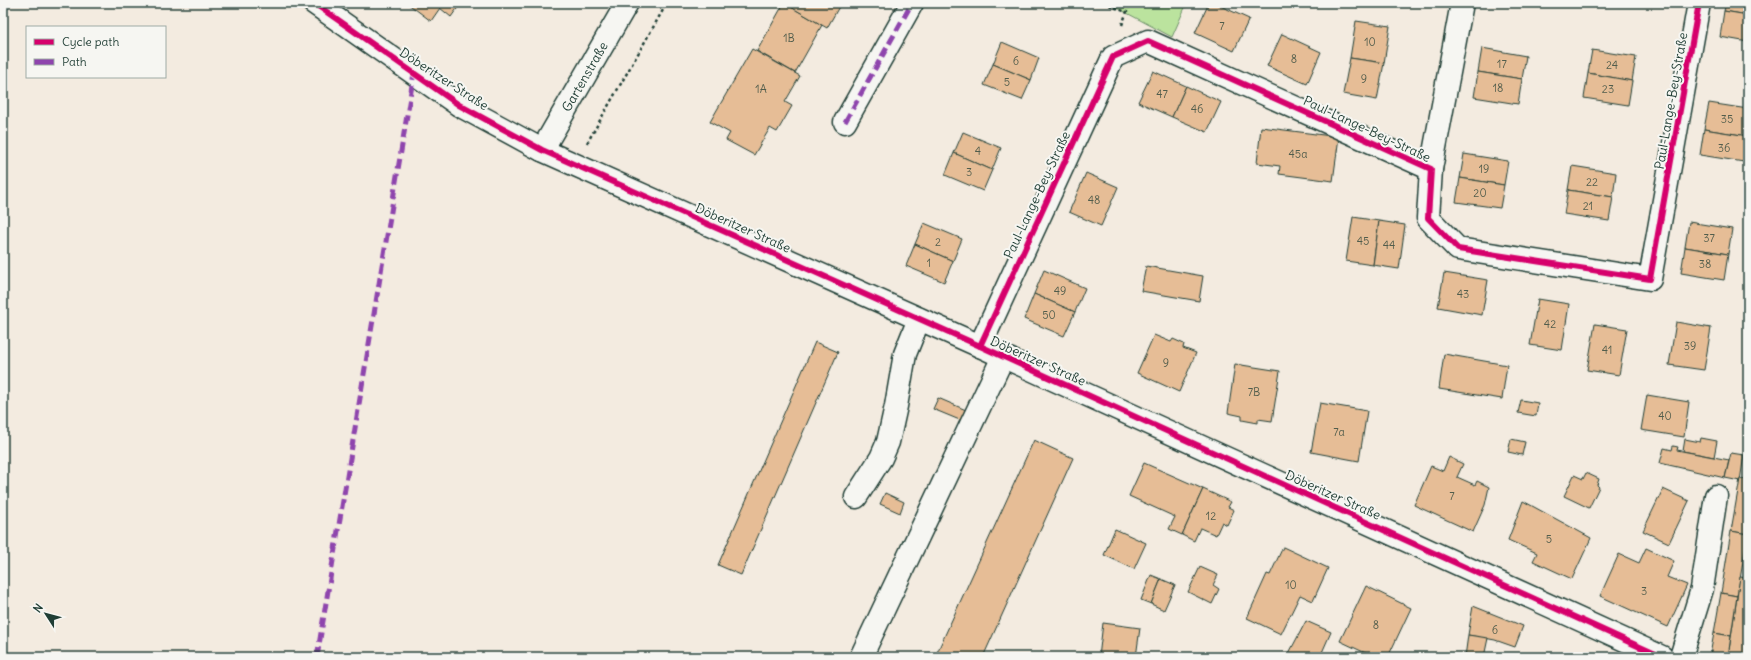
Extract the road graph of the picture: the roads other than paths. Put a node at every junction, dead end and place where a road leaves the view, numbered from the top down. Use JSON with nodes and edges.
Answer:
{"nodes":[{"id":1,"x":314,"y":3,"type":"edge"},
{"id":2,"x":627,"y":3,"type":"edge"},
{"id":3,"x":912,"y":3,"type":"edge"},
{"id":4,"x":1462,"y":3,"type":"edge"},
{"id":5,"x":1699,"y":3,"type":"edge"},
{"id":6,"x":845,"y":122,"type":"dead end"},
{"id":7,"x":542,"y":150,"type":"junction"},
{"id":8,"x":1431,"y":169,"type":"junction"},
{"id":9,"x":919,"y":319,"type":"junction"},
{"id":10,"x":980,"y":346,"type":"junction"},
{"id":11,"x":1004,"y":357,"type":"junction"},
{"id":12,"x":856,"y":496,"type":"dead end"},
{"id":13,"x":1716,"y":496,"type":"dead end"},
{"id":14,"x":861,"y":657,"type":"edge"},
{"id":15,"x":1662,"y":657,"type":"edge"},
{"id":16,"x":1681,"y":657,"type":"edge"}],
"edges":[{"from":1,"to":7,"type":"street","name":"Döberitzer Straße"},
{"from":2,"to":7,"type":"street","name":"Gartenstraße"},
{"from":3,"to":6,"type":"street"},
{"from":4,"to":8,"type":"street","name":"Paul-Lange-Bey-Straße"},
{"from":5,"to":8,"type":"street","name":"Paul-Lange-Bey-Straße"},
{"from":7,"to":9,"type":"street","name":"Döberitzer Straße"},
{"from":8,"to":10,"type":"street","name":"Paul-Lange-Bey-Straße"},
{"from":9,"to":10,"type":"street","name":"Döberitzer Straße"},
{"from":9,"to":12,"type":"street"},
{"from":10,"to":11,"type":"street","name":"Döberitzer Straße"},
{"from":11,"to":14,"type":"street","name":"Döberitzer Straße"},
{"from":11,"to":15,"type":"street","name":"Döberitzer Straße"},
{"from":13,"to":16,"type":"street"}]}
